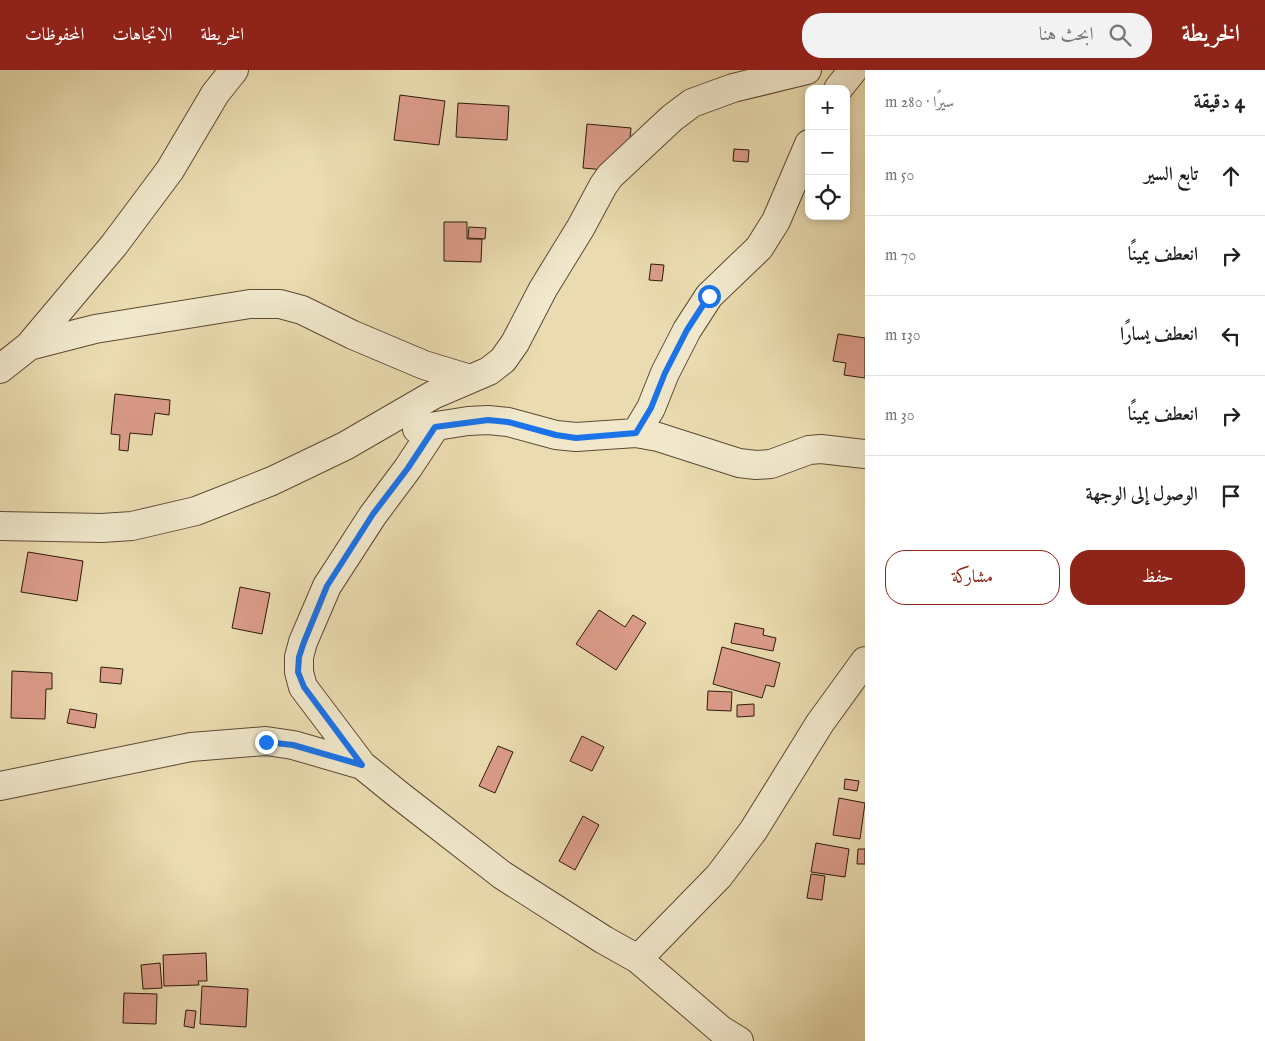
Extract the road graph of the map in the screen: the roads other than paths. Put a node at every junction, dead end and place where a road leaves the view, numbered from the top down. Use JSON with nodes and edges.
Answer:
{"nodes":[{"id":1,"x":234,"y":70,"type":"edge"},
{"id":2,"x":807,"y":70,"type":"edge"},
{"id":3,"x":853,"y":70,"type":"edge"},
{"id":4,"x":841,"y":85,"type":"edge"},
{"id":5,"x":805,"y":153,"type":"edge"},
{"id":6,"x":29,"y":346,"type":"junction"},
{"id":7,"x":0,"y":369,"type":"edge"},
{"id":8,"x":470,"y":379,"type":"junction"},
{"id":9,"x":435,"y":427,"type":"junction"},
{"id":10,"x":636,"y":433,"type":"junction"},
{"id":11,"x":345,"y":446,"type":"junction"},
{"id":12,"x":865,"y":454,"type":"edge"},
{"id":13,"x":0,"y":526,"type":"edge"},
{"id":14,"x":865,"y":661,"type":"edge"},
{"id":15,"x":362,"y":765,"type":"junction"},
{"id":16,"x":0,"y":786,"type":"edge"},
{"id":17,"x":638,"y":959,"type":"junction"},
{"id":18,"x":739,"y":1041,"type":"edge"}],
"edges":[{"from":1,"to":6,"type":"street"},
{"from":2,"to":8,"type":"street"},
{"from":3,"to":4,"type":"street"},
{"from":5,"to":10,"type":"street"},
{"from":6,"to":7,"type":"street"},
{"from":6,"to":8,"type":"street"},
{"from":8,"to":11,"type":"street"},
{"from":9,"to":10,"type":"street"},
{"from":9,"to":11,"type":"street"},
{"from":9,"to":15,"type":"street"},
{"from":10,"to":12,"type":"street"},
{"from":11,"to":13,"type":"street"},
{"from":14,"to":17,"type":"street"},
{"from":15,"to":16,"type":"street"},
{"from":15,"to":17,"type":"street"},
{"from":17,"to":18,"type":"street"}]}
